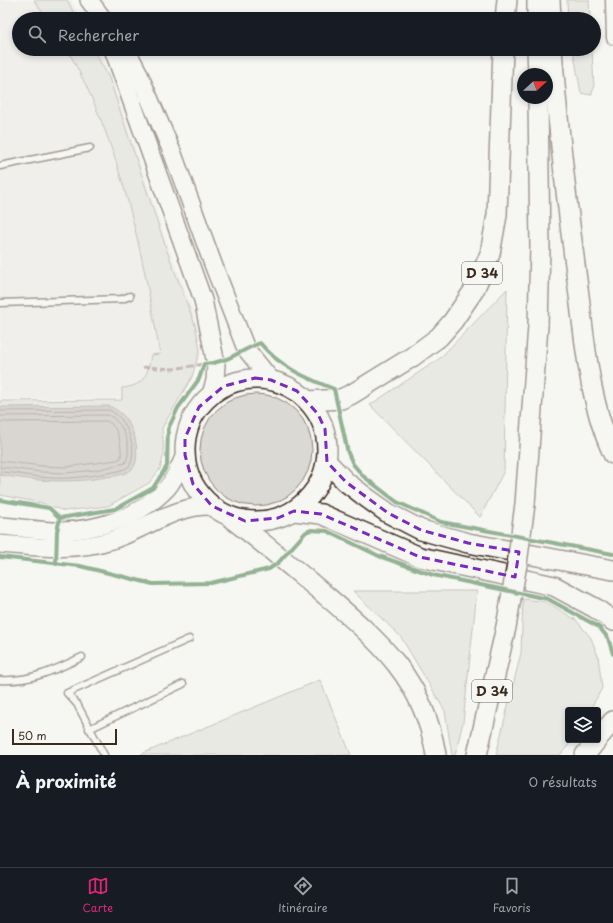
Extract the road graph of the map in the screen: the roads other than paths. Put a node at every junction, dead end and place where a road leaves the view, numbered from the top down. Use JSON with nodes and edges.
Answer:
{"nodes":[{"id":1,"x":89,"y":0,"type":"edge"},
{"id":2,"x":507,"y":0,"type":"edge"},
{"id":3,"x":537,"y":0,"type":"edge"},
{"id":4,"x":550,"y":0,"type":"edge"},
{"id":5,"x":612,"y":0,"type":"edge"},
{"id":6,"x":98,"y":12,"type":"edge"},
{"id":7,"x":506,"y":12,"type":"edge"},
{"id":8,"x":537,"y":12,"type":"edge"},
{"id":9,"x":551,"y":12,"type":"edge"},
{"id":10,"x":613,"y":38,"type":"edge"},
{"id":11,"x":116,"y":56,"type":"edge"},
{"id":12,"x":130,"y":56,"type":"edge"},
{"id":13,"x":503,"y":56,"type":"edge"},
{"id":14,"x":537,"y":56,"type":"edge"},
{"id":15,"x":553,"y":56,"type":"edge"},
{"id":16,"x":538,"y":68,"type":"edge"},
{"id":17,"x":538,"y":104,"type":"edge"},
{"id":18,"x":90,"y":148,"type":"dead end"},
{"id":19,"x":0,"y":166,"type":"edge"},
{"id":20,"x":130,"y":296,"type":"dead end"},
{"id":21,"x":0,"y":303,"type":"edge"},
{"id":22,"x":271,"y":380,"type":"junction"},
{"id":23,"x":211,"y":394,"type":"junction"},
{"id":24,"x":308,"y":401,"type":"junction"},
{"id":25,"x":613,"y":454,"type":"edge"},
{"id":26,"x":185,"y":455,"type":"junction"},
{"id":27,"x":327,"y":462,"type":"junction"},
{"id":28,"x":212,"y":506,"type":"junction"},
{"id":29,"x":294,"y":511,"type":"junction"},
{"id":30,"x":228,"y":516,"type":"junction"},
{"id":31,"x":0,"y":526,"type":"edge"},
{"id":32,"x":0,"y":544,"type":"edge"},
{"id":33,"x":613,"y":570,"type":"edge"},
{"id":34,"x":613,"y":620,"type":"edge"},
{"id":35,"x":189,"y":639,"type":"dead end"},
{"id":36,"x":82,"y":657,"type":"dead end"},
{"id":37,"x":0,"y":680,"type":"edge"},
{"id":38,"x":183,"y":684,"type":"dead end"},
{"id":39,"x":613,"y":721,"type":"edge"},
{"id":40,"x":89,"y":729,"type":"junction"},
{"id":41,"x":601,"y":734,"type":"edge"},
{"id":42,"x":594,"y":743,"type":"edge"},
{"id":43,"x":104,"y":755,"type":"edge"},
{"id":44,"x":436,"y":755,"type":"edge"},
{"id":45,"x":477,"y":755,"type":"edge"},
{"id":46,"x":585,"y":755,"type":"edge"}],
"edges":[{"from":1,"to":6,"type":"main road"},
{"from":2,"to":7,"type":"main road"},
{"from":3,"to":8,"type":"main road"},
{"from":4,"to":9,"type":"main road"},
{"from":5,"to":10,"type":"street"},
{"from":11,"to":23,"type":"main road"},
{"from":12,"to":22,"type":"main road"},
{"from":13,"to":24,"type":"main road","number":"D 34"},
{"from":14,"to":16,"type":"main road"},
{"from":15,"to":25,"type":"main road"},
{"from":17,"to":45,"type":"main road","number":"D 34","bridge":true},
{"from":18,"to":19,"type":"lane"},
{"from":20,"to":21,"type":"lane"},
{"from":22,"to":23,"type":"main road"},
{"from":22,"to":24,"type":"main road"},
{"from":23,"to":26,"type":"main road"},
{"from":24,"to":27,"type":"main road"},
{"from":26,"to":28,"type":"main road"},
{"from":26,"to":31,"type":"main road"},
{"from":27,"to":29,"type":"main road"},
{"from":27,"to":33,"type":"main road"},
{"from":28,"to":30,"type":"main road"},
{"from":28,"to":32,"type":"main road"},
{"from":29,"to":30,"type":"main road"},
{"from":29,"to":34,"type":"main road"},
{"from":30,"to":44,"type":"main road"},
{"from":35,"to":40,"type":"lane"},
{"from":36,"to":37,"type":"lane"},
{"from":38,"to":40,"type":"lane"},
{"from":39,"to":41,"type":"main road"},
{"from":40,"to":43,"type":"lane"},
{"from":42,"to":46,"type":"main road"}]}
